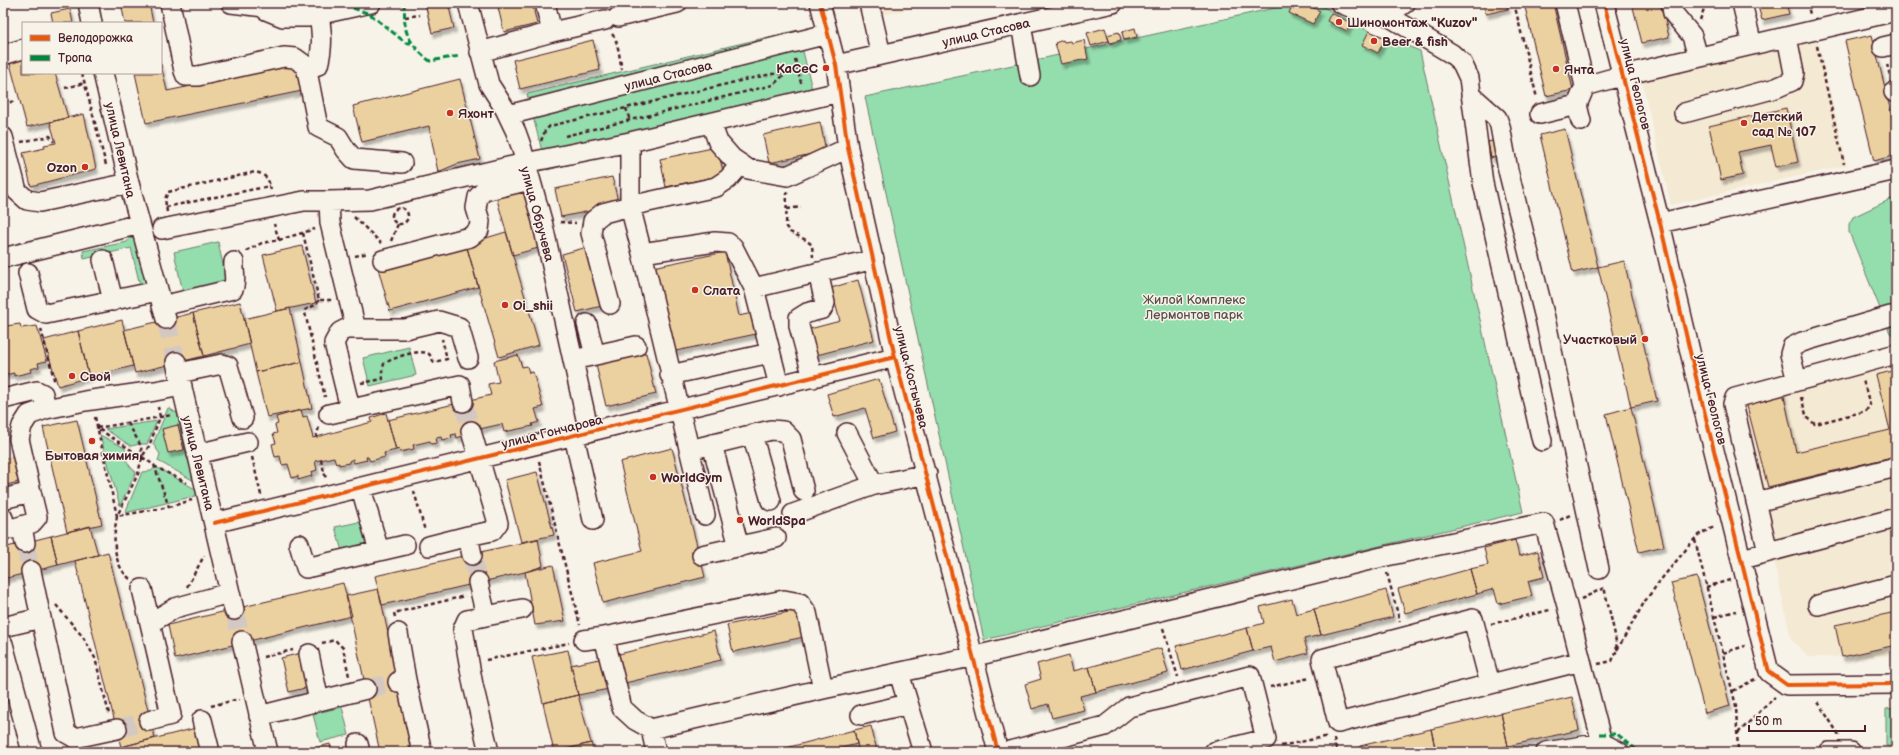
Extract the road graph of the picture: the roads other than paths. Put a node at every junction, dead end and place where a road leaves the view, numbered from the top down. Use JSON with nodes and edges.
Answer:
{"nodes":[{"id":1,"x":88,"y":3,"type":"edge"},
{"id":2,"x":170,"y":3,"type":"edge"},
{"id":3,"x":231,"y":3,"type":"edge"},
{"id":4,"x":371,"y":3,"type":"edge"},
{"id":5,"x":468,"y":3,"type":"edge"},
{"id":6,"x":545,"y":3,"type":"edge"},
{"id":7,"x":677,"y":3,"type":"edge"},
{"id":8,"x":820,"y":3,"type":"edge"},
{"id":9,"x":868,"y":3,"type":"edge"},
{"id":10,"x":1113,"y":3,"type":"edge"},
{"id":11,"x":1405,"y":3,"type":"edge"},
{"id":12,"x":1565,"y":3,"type":"edge"},
{"id":13,"x":1604,"y":3,"type":"edge"},
{"id":14,"x":1671,"y":3,"type":"edge"},
{"id":15,"x":1742,"y":3,"type":"edge"},
{"id":16,"x":263,"y":5,"type":"edge"},
{"id":17,"x":1348,"y":6,"type":"edge"},
{"id":18,"x":1896,"y":11,"type":"edge"},
{"id":19,"x":1385,"y":14,"type":"junction"},
{"id":20,"x":319,"y":15,"type":"junction"},
{"id":21,"x":92,"y":22,"type":"edge"},
{"id":22,"x":1021,"y":24,"type":"junction"},
{"id":23,"x":552,"y":32,"type":"junction"},
{"id":24,"x":827,"y":34,"type":"junction"},
{"id":25,"x":1787,"y":37,"type":"junction"},
{"id":26,"x":1752,"y":45,"type":"junction"},
{"id":27,"x":22,"y":49,"type":"edge"},
{"id":28,"x":480,"y":52,"type":"junction"},
{"id":29,"x":3,"y":55,"type":"edge"},
{"id":30,"x":881,"y":55,"type":"junction"},
{"id":31,"x":1698,"y":57,"type":"junction"},
{"id":32,"x":836,"y":65,"type":"junction"},
{"id":33,"x":306,"y":69,"type":"junction"},
{"id":34,"x":103,"y":74,"type":"edge"},
{"id":35,"x":1624,"y":75,"type":"junction"},
{"id":36,"x":1030,"y":76,"type":"dead end"},
{"id":37,"x":1584,"y":86,"type":"junction"},
{"id":38,"x":839,"y":92,"type":"junction"},
{"id":39,"x":1471,"y":95,"type":"junction"},
{"id":40,"x":1684,"y":112,"type":"dead end"},
{"id":41,"x":1540,"y":114,"type":"road end"},
{"id":42,"x":508,"y":115,"type":"junction"},
{"id":43,"x":711,"y":123,"type":"junction"},
{"id":44,"x":630,"y":142,"type":"junction"},
{"id":45,"x":4,"y":147,"type":"edge"},
{"id":46,"x":848,"y":148,"type":"junction"},
{"id":47,"x":402,"y":163,"type":"dead end"},
{"id":48,"x":741,"y":164,"type":"junction"},
{"id":49,"x":1896,"y":170,"type":"edge"},
{"id":50,"x":528,"y":172,"type":"junction"},
{"id":51,"x":129,"y":182,"type":"junction"},
{"id":52,"x":329,"y":201,"type":"junction"},
{"id":53,"x":630,"y":206,"type":"junction"},
{"id":54,"x":1660,"y":223,"type":"junction"},
{"id":55,"x":140,"y":224,"type":"junction"},
{"id":56,"x":166,"y":228,"type":"road end"},
{"id":57,"x":383,"y":252,"type":"road end"},
{"id":58,"x":642,"y":253,"type":"junction"},
{"id":59,"x":3,"y":258,"type":"edge"},
{"id":60,"x":874,"y":259,"type":"junction"},
{"id":61,"x":103,"y":260,"type":"dead end"},
{"id":62,"x":234,"y":262,"type":"dead end"},
{"id":63,"x":818,"y":272,"type":"junction"},
{"id":64,"x":28,"y":273,"type":"dead end"},
{"id":65,"x":754,"y":288,"type":"junction"},
{"id":66,"x":113,"y":301,"type":"junction"},
{"id":67,"x":610,"y":304,"type":"dead end"},
{"id":68,"x":162,"y":306,"type":"junction"},
{"id":69,"x":1890,"y":316,"type":"dead end"},
{"id":70,"x":587,"y":324,"type":"dead end"},
{"id":71,"x":356,"y":330,"type":"junction"},
{"id":72,"x":636,"y":346,"type":"dead end"},
{"id":73,"x":770,"y":353,"type":"junction"},
{"id":74,"x":1896,"y":354,"type":"edge"},
{"id":75,"x":595,"y":355,"type":"junction"},
{"id":76,"x":895,"y":357,"type":"junction"},
{"id":77,"x":468,"y":358,"type":"dead end"},
{"id":78,"x":573,"y":360,"type":"junction"},
{"id":79,"x":179,"y":374,"type":"junction"},
{"id":80,"x":670,"y":375,"type":"junction"},
{"id":81,"x":813,"y":378,"type":"junction"},
{"id":82,"x":1797,"y":381,"type":"junction"},
{"id":83,"x":778,"y":386,"type":"junction"},
{"id":84,"x":3,"y":399,"type":"edge"},
{"id":85,"x":463,"y":402,"type":"tunnel mouth"},
{"id":86,"x":327,"y":406,"type":"road end"},
{"id":87,"x":350,"y":408,"type":"junction"},
{"id":88,"x":46,"y":409,"type":"junction"},
{"id":89,"x":678,"y":410,"type":"junction"},
{"id":90,"x":243,"y":418,"type":"dead end"},
{"id":91,"x":470,"y":431,"type":"tunnel mouth"},
{"id":92,"x":847,"y":433,"type":"dead end"},
{"id":93,"x":582,"y":434,"type":"junction"},
{"id":94,"x":752,"y":434,"type":"junction"},
{"id":95,"x":1542,"y":441,"type":"dead end"},
{"id":96,"x":248,"y":442,"type":"road end"},
{"id":97,"x":1742,"y":442,"type":"junction"},
{"id":98,"x":712,"y":444,"type":"junction"},
{"id":99,"x":1714,"y":449,"type":"junction"},
{"id":100,"x":689,"y":450,"type":"junction"},
{"id":101,"x":197,"y":454,"type":"junction"},
{"id":102,"x":479,"y":459,"type":"junction"},
{"id":103,"x":1896,"y":467,"type":"edge"},
{"id":104,"x":926,"y":474,"type":"junction"},
{"id":105,"x":874,"y":486,"type":"junction"},
{"id":106,"x":361,"y":488,"type":"junction"},
{"id":107,"x":804,"y":491,"type":"dead end"},
{"id":108,"x":31,"y":492,"type":"junction"},
{"id":109,"x":3,"y":499,"type":"edge"},
{"id":110,"x":771,"y":501,"type":"dead end"},
{"id":111,"x":1756,"y":502,"type":"junction"},
{"id":112,"x":793,"y":514,"type":"dead end"},
{"id":113,"x":705,"y":516,"type":"dead end"},
{"id":114,"x":3,"y":518,"type":"edge"},
{"id":115,"x":1896,"y":518,"type":"edge"},
{"id":116,"x":593,"y":520,"type":"dead end"},
{"id":117,"x":214,"y":523,"type":"junction"},
{"id":118,"x":468,"y":536,"type":"junction"},
{"id":119,"x":776,"y":538,"type":"dead end"},
{"id":120,"x":299,"y":544,"type":"dead end"},
{"id":121,"x":405,"y":545,"type":"dead end"},
{"id":122,"x":428,"y":546,"type":"road end"},
{"id":123,"x":739,"y":547,"type":"junction"},
{"id":124,"x":379,"y":551,"type":"junction"},
{"id":125,"x":1768,"y":552,"type":"junction"},
{"id":126,"x":472,"y":555,"type":"tunnel mouth"},
{"id":127,"x":702,"y":556,"type":"dead end"},
{"id":128,"x":1744,"y":568,"type":"junction"},
{"id":129,"x":1599,"y":569,"type":"road end"},
{"id":130,"x":31,"y":571,"type":"tunnel mouth"},
{"id":131,"x":1896,"y":586,"type":"edge"},
{"id":132,"x":479,"y":587,"type":"tunnel mouth"},
{"id":133,"x":142,"y":589,"type":"road end"},
{"id":134,"x":1818,"y":605,"type":"dead end"},
{"id":135,"x":522,"y":609,"type":"dead end"},
{"id":136,"x":486,"y":616,"type":"junction"},
{"id":137,"x":41,"y":618,"type":"junction"},
{"id":138,"x":150,"y":623,"type":"junction"},
{"id":139,"x":3,"y":627,"type":"edge"},
{"id":140,"x":398,"y":633,"type":"dead end"},
{"id":141,"x":604,"y":637,"type":"junction"},
{"id":142,"x":584,"y":640,"type":"road end"},
{"id":143,"x":242,"y":641,"type":"tunnel mouth"},
{"id":144,"x":3,"y":644,"type":"edge"},
{"id":145,"x":309,"y":654,"type":"dead end"},
{"id":146,"x":973,"y":656,"type":"junction"},
{"id":147,"x":1581,"y":664,"type":"junction"},
{"id":148,"x":899,"y":672,"type":"junction"},
{"id":149,"x":1490,"y":684,"type":"junction"},
{"id":150,"x":1896,"y":684,"type":"edge"},
{"id":151,"x":366,"y":689,"type":"tunnel mouth"},
{"id":152,"x":823,"y":689,"type":"junction"},
{"id":153,"x":319,"y":701,"type":"junction"},
{"id":154,"x":908,"y":704,"type":"junction"},
{"id":155,"x":203,"y":714,"type":"road end"},
{"id":156,"x":862,"y":715,"type":"dead end"},
{"id":157,"x":259,"y":716,"type":"junction"},
{"id":158,"x":149,"y":721,"type":"tunnel mouth"},
{"id":159,"x":115,"y":729,"type":"tunnel mouth"},
{"id":160,"x":651,"y":729,"type":"junction"},
{"id":161,"x":1602,"y":743,"type":"junction"},
{"id":162,"x":32,"y":752,"type":"edge"},
{"id":163,"x":210,"y":752,"type":"edge"},
{"id":164,"x":268,"y":752,"type":"edge"},
{"id":165,"x":422,"y":752,"type":"edge"},
{"id":166,"x":489,"y":752,"type":"edge"},
{"id":167,"x":656,"y":752,"type":"edge"},
{"id":168,"x":923,"y":752,"type":"edge"},
{"id":169,"x":998,"y":752,"type":"edge"},
{"id":170,"x":1006,"y":752,"type":"edge"},
{"id":171,"x":1214,"y":752,"type":"edge"},
{"id":172,"x":1546,"y":752,"type":"edge"},
{"id":173,"x":1618,"y":752,"type":"edge"},
{"id":174,"x":1829,"y":752,"type":"edge"},
{"id":175,"x":1850,"y":752,"type":"edge"}],
"edges":[{"from":1,"to":21,"type":"street"},
{"from":2,"to":33,"type":"street"},
{"from":3,"to":16,"type":"street"},
{"from":4,"to":20,"type":"street"},
{"from":5,"to":28,"type":"street","name":"улица Обручева"},
{"from":6,"to":23,"type":"street"},
{"from":7,"to":23,"type":"street"},
{"from":8,"to":24,"type":"street","name":"улица Костычева"},
{"from":9,"to":30,"type":"street"},
{"from":10,"to":22,"type":"street","name":"улица Стасова"},
{"from":11,"to":19,"type":"street"},
{"from":12,"to":37,"type":"street"},
{"from":13,"to":35,"type":"street","name":"улица Геологов"},
{"from":14,"to":31,"type":"street"},
{"from":15,"to":26,"type":"street"},
{"from":16,"to":20,"type":"street"},
{"from":17,"to":19,"type":"street"},
{"from":18,"to":25,"type":"street"},
{"from":19,"to":39,"type":"street"},
{"from":20,"to":33,"type":"street"},
{"from":22,"to":30,"type":"street","name":"улица Стасова"},
{"from":22,"to":36,"type":"street"},
{"from":23,"to":28,"type":"street"},
{"from":24,"to":32,"type":"street","name":"улица Костычева"},
{"from":24,"to":42,"type":"street","name":"улица Стасова"},
{"from":25,"to":26,"type":"street"},
{"from":25,"to":40,"type":"street"},
{"from":26,"to":31,"type":"street"},
{"from":27,"to":29,"type":"street"},
{"from":28,"to":42,"type":"street","name":"улица Обручева"},
{"from":30,"to":32,"type":"street","name":"улица Стасова"},
{"from":31,"to":35,"type":"street"},
{"from":32,"to":38,"type":"street","name":"улица Костычева"},
{"from":33,"to":47,"type":"street"},
{"from":34,"to":51,"type":"street","name":"улица Левитана"},
{"from":35,"to":37,"type":"street"},
{"from":35,"to":54,"type":"street","name":"улица Геологов"},
{"from":37,"to":41,"type":"street"},
{"from":38,"to":43,"type":"street"},
{"from":38,"to":46,"type":"street","name":"улица Костычева"},
{"from":39,"to":95,"type":"street"},
{"from":39,"to":129,"type":"street"},
{"from":42,"to":50,"type":"street","name":"улица Обручева"},
{"from":43,"to":44,"type":"street"},
{"from":43,"to":48,"type":"street"},
{"from":44,"to":50,"type":"street"},
{"from":44,"to":53,"type":"street"},
{"from":45,"to":51,"type":"street"},
{"from":46,"to":48,"type":"street"},
{"from":46,"to":60,"type":"street","name":"улица Костычева"},
{"from":48,"to":53,"type":"street"},
{"from":49,"to":54,"type":"street"},
{"from":50,"to":52,"type":"street"},
{"from":50,"to":57,"type":"street"},
{"from":50,"to":78,"type":"street","name":"улица Обручева"},
{"from":51,"to":55,"type":"street","name":"улица Левитана"},
{"from":52,"to":56,"type":"street"},
{"from":52,"to":71,"type":"street"},
{"from":53,"to":58,"type":"street"},
{"from":53,"to":67,"type":"street"},
{"from":54,"to":99,"type":"street","name":"улица Геологов"},
{"from":55,"to":59,"type":"street"},
{"from":55,"to":68,"type":"street","name":"улица Левитана"},
{"from":58,"to":65,"type":"street"},
{"from":58,"to":80,"type":"street"},
{"from":60,"to":63,"type":"street"},
{"from":60,"to":76,"type":"street","name":"улица Костычева"},
{"from":61,"to":66,"type":"street"},
{"from":62,"to":68,"type":"street"},
{"from":63,"to":65,"type":"street"},
{"from":63,"to":81,"type":"street"},
{"from":64,"to":66,"type":"street"},
{"from":65,"to":73,"type":"street"},
{"from":66,"to":68,"type":"street"},
{"from":69,"to":82,"type":"street"},
{"from":70,"to":75,"type":"street"},
{"from":71,"to":77,"type":"street"},
{"from":71,"to":87,"type":"street"},
{"from":72,"to":75,"type":"street"},
{"from":73,"to":80,"type":"street"},
{"from":73,"to":83,"type":"street"},
{"from":74,"to":82,"type":"street"},
{"from":75,"to":78,"type":"street"},
{"from":76,"to":81,"type":"street","name":"улица Гончарова"},
{"from":76,"to":104,"type":"street","name":"улица Костычева"},
{"from":78,"to":93,"type":"street","name":"улица Обручева"},
{"from":79,"to":88,"type":"street"},
{"from":79,"to":90,"type":"street"},
{"from":79,"to":101,"type":"street","name":"улица Левитана"},
{"from":80,"to":89,"type":"street"},
{"from":81,"to":83,"type":"street","name":"улица Гончарова"},
{"from":82,"to":97,"type":"street"},
{"from":83,"to":89,"type":"street","name":"улица Гончарова"},
{"from":84,"to":88,"type":"street"},
{"from":85,"to":87,"type":"street"},
{"from":86,"to":87,"type":"street"},
{"from":88,"to":108,"type":"street"},
{"from":89,"to":93,"type":"street","name":"улица Гончарова"},
{"from":89,"to":100,"type":"street"},
{"from":91,"to":102,"type":"street"},
{"from":92,"to":105,"type":"street"},
{"from":93,"to":102,"type":"street","name":"улица Гончарова"},
{"from":93,"to":116,"type":"street","name":"улица Обручева"},
{"from":94,"to":98,"type":"street"},
{"from":94,"to":107,"type":"street"},
{"from":94,"to":110,"type":"street"},
{"from":96,"to":101,"type":"street"},
{"from":97,"to":99,"type":"street"},
{"from":97,"to":111,"type":"street"},
{"from":98,"to":100,"type":"street"},
{"from":98,"to":123,"type":"street"},
{"from":99,"to":128,"type":"street","name":"улица Геологов"},
{"from":100,"to":113,"type":"street"},
{"from":101,"to":117,"type":"street","name":"улица Левитана"},
{"from":102,"to":106,"type":"street","name":"улица Гончарова"},
{"from":102,"to":118,"type":"street"},
{"from":103,"to":111,"type":"street"},
{"from":104,"to":105,"type":"street"},
{"from":104,"to":146,"type":"street","name":"улица Костычева"},
{"from":105,"to":112,"type":"street"},
{"from":106,"to":117,"type":"street","name":"улица Гончарова"},
{"from":106,"to":124,"type":"street"},
{"from":108,"to":109,"type":"street"},
{"from":108,"to":114,"type":"street"},
{"from":111,"to":125,"type":"street"},
{"from":115,"to":125,"type":"street"},
{"from":117,"to":138,"type":"street","name":"улица Левитана"},
{"from":118,"to":122,"type":"street"},
{"from":118,"to":126,"type":"street"},
{"from":119,"to":123,"type":"street"},
{"from":120,"to":124,"type":"street"},
{"from":121,"to":124,"type":"street"},
{"from":123,"to":127,"type":"street"},
{"from":125,"to":128,"type":"street"},
{"from":128,"to":150,"type":"street","name":"улица Геологов"},
{"from":130,"to":137,"type":"street"},
{"from":131,"to":134,"type":"street"},
{"from":132,"to":136,"type":"street"},
{"from":133,"to":138,"type":"street"},
{"from":135,"to":136,"type":"street"},
{"from":136,"to":166,"type":"street"},
{"from":137,"to":139,"type":"street"},
{"from":137,"to":159,"type":"street"},
{"from":138,"to":158,"type":"street"},
{"from":140,"to":165,"type":"street"},
{"from":141,"to":142,"type":"street"},
{"from":141,"to":152,"type":"street"},
{"from":141,"to":160,"type":"street"},
{"from":143,"to":157,"type":"street"},
{"from":144,"to":162,"type":"street"},
{"from":145,"to":153,"type":"street"},
{"from":146,"to":147,"type":"street"},
{"from":146,"to":148,"type":"street"},
{"from":146,"to":169,"type":"street","name":"улица Костычева"},
{"from":147,"to":149,"type":"street"},
{"from":147,"to":161,"type":"street"},
{"from":148,"to":152,"type":"street"},
{"from":148,"to":154,"type":"street"},
{"from":149,"to":149,"type":"street"},
{"from":151,"to":153,"type":"street"},
{"from":152,"to":160,"type":"street"},
{"from":153,"to":157,"type":"street"},
{"from":154,"to":156,"type":"street"},
{"from":154,"to":168,"type":"street"},
{"from":155,"to":163,"type":"street"},
{"from":157,"to":164,"type":"street"},
{"from":160,"to":167,"type":"street"},
{"from":161,"to":172,"type":"street"},
{"from":161,"to":173,"type":"street"},
{"from":170,"to":171,"type":"street"},
{"from":174,"to":175,"type":"street"}]}
